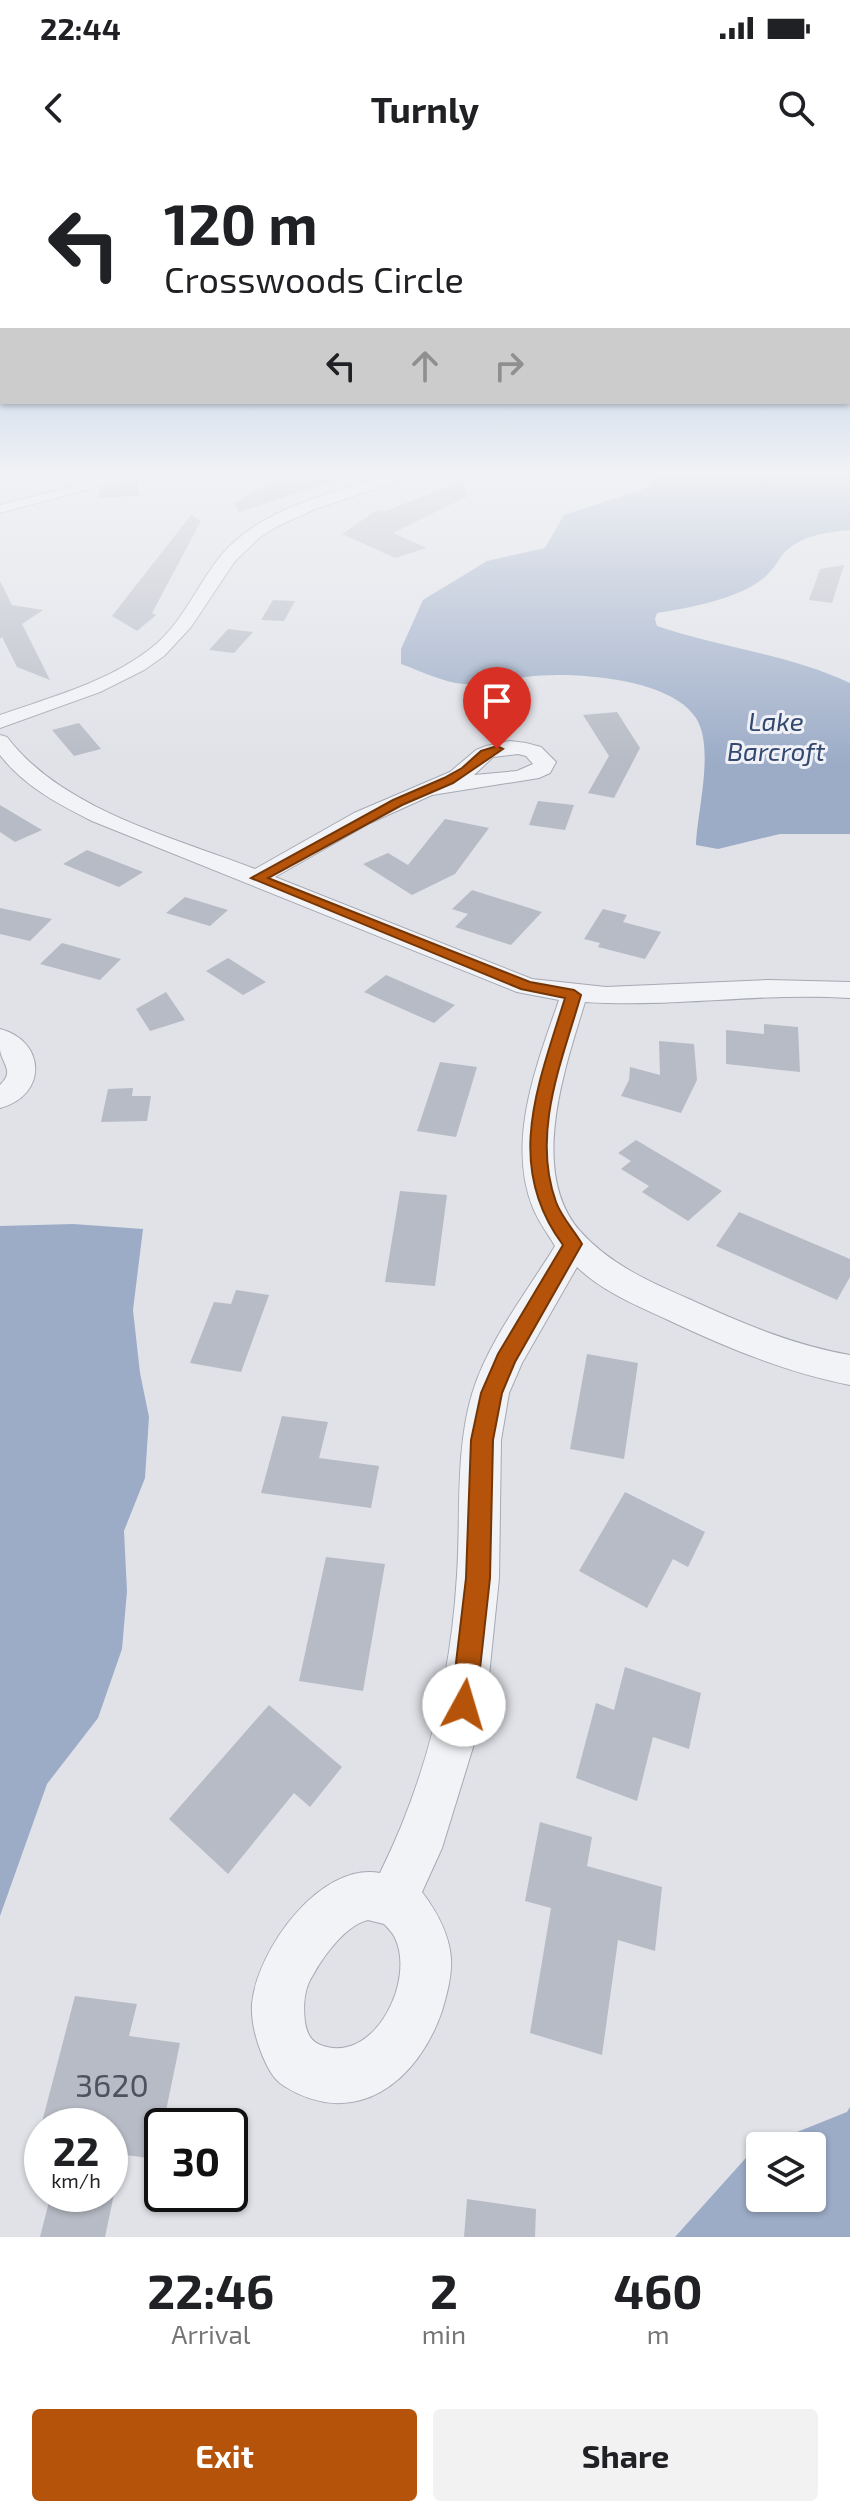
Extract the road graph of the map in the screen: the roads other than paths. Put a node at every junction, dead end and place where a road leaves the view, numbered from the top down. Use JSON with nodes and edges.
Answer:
{"nodes":[{"id":1,"x":218,"y":571,"type":"edge"},
{"id":2,"x":0,"y":722,"type":"edge"},
{"id":3,"x":0,"y":741,"type":"edge"},
{"id":4,"x":426,"y":790,"type":"dead end"},
{"id":5,"x":257,"y":878,"type":"junction"},
{"id":6,"x":850,"y":990,"type":"edge"},
{"id":7,"x":574,"y":995,"type":"junction"},
{"id":8,"x":0,"y":1038,"type":"edge"},
{"id":9,"x":0,"y":1098,"type":"edge"},
{"id":10,"x":573,"y":1244,"type":"junction"},
{"id":11,"x":850,"y":1370,"type":"edge"},
{"id":12,"x":393,"y":1900,"type":"dead end"}],
"edges":[{"from":1,"to":2,"type":"street"},
{"from":3,"to":5,"type":"street"},
{"from":4,"to":5,"type":"street"},
{"from":5,"to":7,"type":"street"},
{"from":6,"to":7,"type":"street"},
{"from":7,"to":10,"type":"street"},
{"from":8,"to":9,"type":"street"},
{"from":10,"to":11,"type":"street"},
{"from":10,"to":12,"type":"street"}]}
